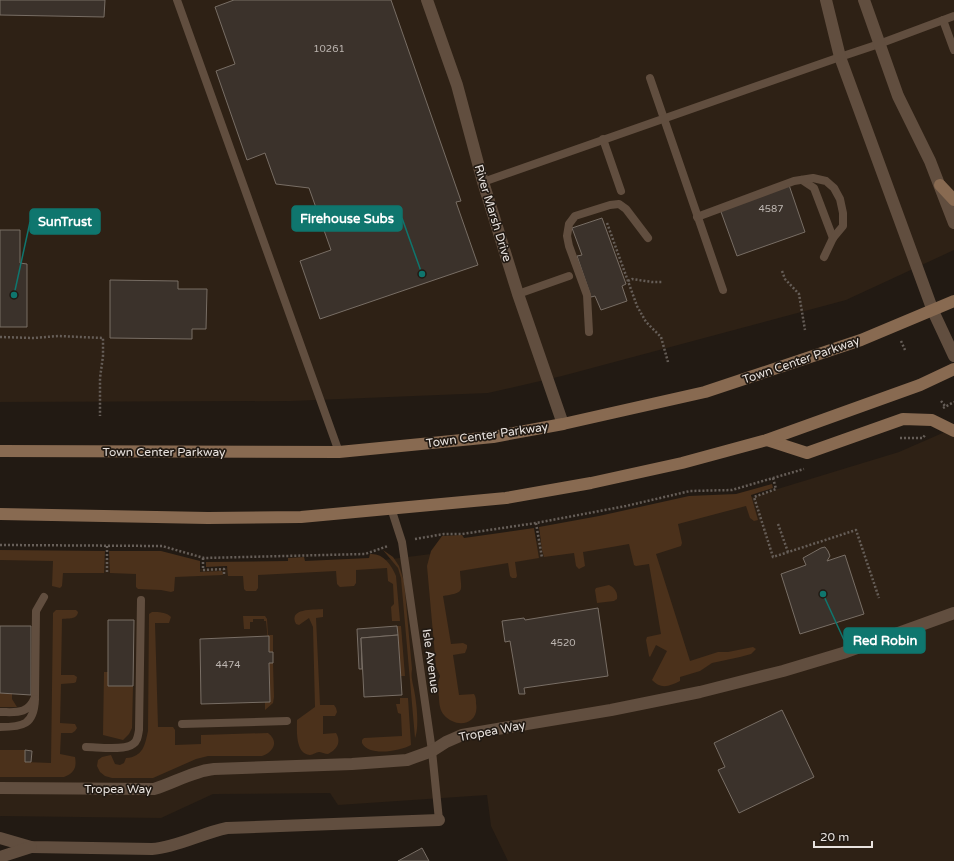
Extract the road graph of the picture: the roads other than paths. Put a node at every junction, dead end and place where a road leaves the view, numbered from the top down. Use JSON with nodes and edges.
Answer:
{"nodes":[{"id":1,"x":176,"y":0,"type":"edge"},
{"id":2,"x":427,"y":0,"type":"edge"},
{"id":3,"x":826,"y":0,"type":"edge"},
{"id":4,"x":864,"y":0,"type":"edge"},
{"id":5,"x":954,"y":16,"type":"edge"},
{"id":6,"x":943,"y":20,"type":"junction"},
{"id":7,"x":879,"y":44,"type":"junction"},
{"id":8,"x":954,"y":50,"type":"edge"},
{"id":9,"x":840,"y":57,"type":"junction"},
{"id":10,"x":650,"y":78,"type":"dead end"},
{"id":11,"x":665,"y":118,"type":"junction"},
{"id":12,"x":603,"y":140,"type":"junction"},
{"id":13,"x":802,"y":180,"type":"junction"},
{"id":14,"x":483,"y":182,"type":"junction"},
{"id":15,"x":940,"y":185,"type":"junction"},
{"id":16,"x":621,"y":191,"type":"dead end"},
{"id":17,"x":954,"y":200,"type":"edge"},
{"id":18,"x":697,"y":217,"type":"junction"},
{"id":19,"x":954,"y":223,"type":"edge"},
{"id":20,"x":648,"y":238,"type":"dead end"},
{"id":21,"x":833,"y":238,"type":"junction"},
{"id":22,"x":824,"y":257,"type":"dead end"},
{"id":23,"x":570,"y":276,"type":"dead end"},
{"id":24,"x":723,"y":290,"type":"dead end"},
{"id":25,"x":518,"y":294,"type":"junction"},
{"id":26,"x":954,"y":301,"type":"edge"},
{"id":27,"x":933,"y":310,"type":"junction"},
{"id":28,"x":589,"y":332,"type":"dead end"},
{"id":29,"x":954,"y":356,"type":"edge"},
{"id":30,"x":954,"y":369,"type":"edge"},
{"id":31,"x":563,"y":424,"type":"junction"},
{"id":32,"x":954,"y":431,"type":"edge"},
{"id":33,"x":767,"y":440,"type":"junction"},
{"id":34,"x":0,"y":445,"type":"edge"},
{"id":35,"x":6,"y":452,"type":"edge"},
{"id":36,"x":339,"y":452,"type":"junction"},
{"id":37,"x":391,"y":508,"type":"junction"},
{"id":38,"x":0,"y":514,"type":"edge"},
{"id":39,"x":44,"y":597,"type":"dead end"},
{"id":40,"x":141,"y":600,"type":"dead end"},
{"id":41,"x":954,"y":613,"type":"edge"},
{"id":42,"x":35,"y":697,"type":"junction"},
{"id":43,"x":0,"y":712,"type":"edge"},
{"id":44,"x":287,"y":721,"type":"dead end"},
{"id":45,"x":182,"y":724,"type":"dead end"},
{"id":46,"x":0,"y":727,"type":"edge"},
{"id":47,"x":86,"y":747,"type":"dead end"},
{"id":48,"x":432,"y":751,"type":"junction"},
{"id":49,"x":0,"y":788,"type":"edge"},
{"id":50,"x":439,"y":820,"type":"joint"},
{"id":51,"x":0,"y":838,"type":"edge"},
{"id":52,"x":31,"y":847,"type":"junction"},
{"id":53,"x":0,"y":857,"type":"edge"}],
"edges":[{"from":1,"to":36,"type":"lane"},
{"from":2,"to":14,"type":"street","name":"River Marsh Drive"},
{"from":3,"to":9,"type":"street"},
{"from":4,"to":7,"type":"street"},
{"from":5,"to":6,"type":"lane"},
{"from":6,"to":7,"type":"lane"},
{"from":6,"to":8,"type":"lane"},
{"from":7,"to":9,"type":"lane"},
{"from":7,"to":15,"type":"street"},
{"from":9,"to":11,"type":"lane"},
{"from":9,"to":27,"type":"street"},
{"from":10,"to":11,"type":"lane"},
{"from":11,"to":12,"type":"lane"},
{"from":11,"to":18,"type":"lane"},
{"from":12,"to":14,"type":"lane"},
{"from":12,"to":16,"type":"lane"},
{"from":13,"to":18,"type":"lane"},
{"from":13,"to":21,"type":"lane"},
{"from":13,"to":21,"type":"lane"},
{"from":14,"to":25,"type":"street","name":"River Marsh Drive"},
{"from":15,"to":17,"type":"main road"},
{"from":15,"to":19,"type":"street"},
{"from":18,"to":24,"type":"lane"},
{"from":20,"to":28,"type":"lane"},
{"from":21,"to":22,"type":"lane"},
{"from":23,"to":25,"type":"lane"},
{"from":25,"to":31,"type":"street","name":"River Marsh Drive"},
{"from":26,"to":27,"type":"main road","name":"Town Center Parkway"},
{"from":27,"to":29,"type":"street"},
{"from":27,"to":31,"type":"main road","name":"Town Center Parkway"},
{"from":30,"to":33,"type":"main road"},
{"from":31,"to":36,"type":"main road","name":"Town Center Parkway"},
{"from":32,"to":33,"type":"main road"},
{"from":33,"to":37,"type":"main road"},
{"from":34,"to":35,"type":"main road"},
{"from":35,"to":36,"type":"main road","name":"Town Center Parkway"},
{"from":37,"to":38,"type":"main road"},
{"from":37,"to":48,"type":"lane","name":"Isle Avenue"},
{"from":39,"to":42,"type":"lane"},
{"from":40,"to":47,"type":"lane"},
{"from":41,"to":48,"type":"street","name":"Tropea Way"},
{"from":42,"to":43,"type":"lane"},
{"from":42,"to":46,"type":"lane"},
{"from":44,"to":45,"type":"lane"},
{"from":48,"to":49,"type":"street","name":"Tropea Way"},
{"from":48,"to":50,"type":"lane","name":"Isle Avenue"},
{"from":50,"to":52,"type":"street"},
{"from":51,"to":52,"type":"street"},
{"from":52,"to":53,"type":"street"}]}
